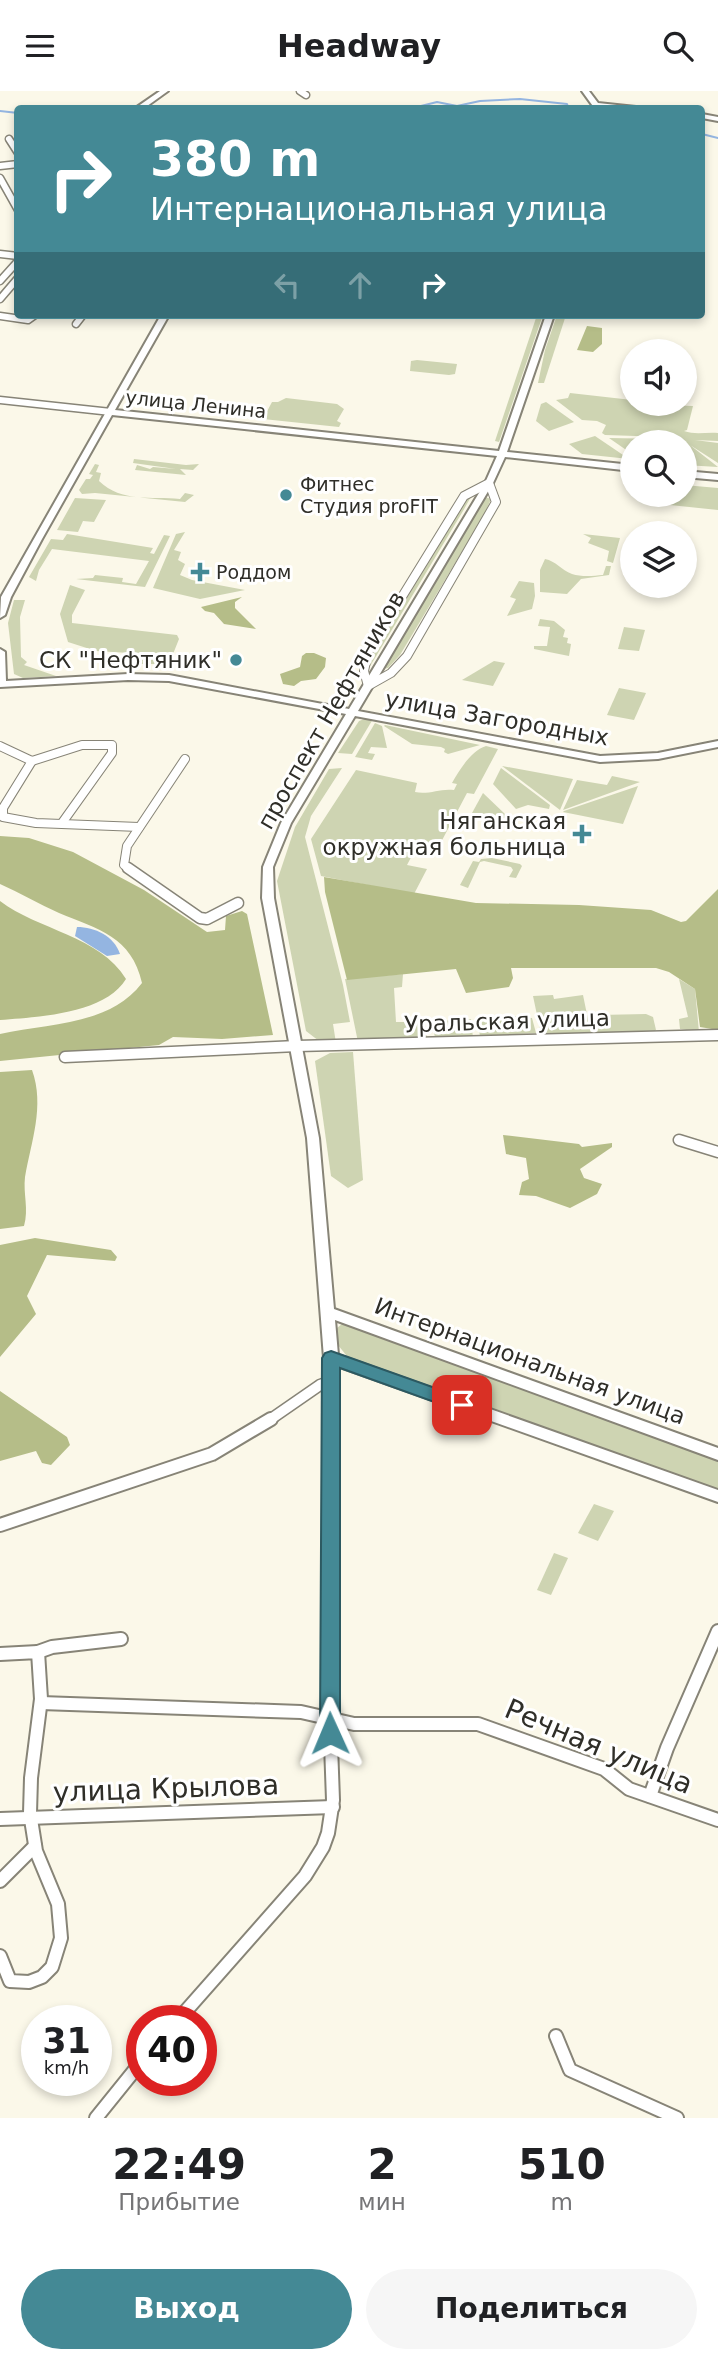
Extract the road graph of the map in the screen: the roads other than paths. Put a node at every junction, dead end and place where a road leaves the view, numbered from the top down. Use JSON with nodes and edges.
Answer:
{"nodes":[{"id":1,"x":165,"y":91,"type":"edge"},
{"id":2,"x":585,"y":91,"type":"edge"},
{"id":3,"x":143,"y":105,"type":"edge"},
{"id":4,"x":596,"y":105,"type":"edge"},
{"id":5,"x":9,"y":139,"type":"dead end"},
{"id":6,"x":14,"y":147,"type":"edge"},
{"id":7,"x":0,"y":178,"type":"edge"},
{"id":8,"x":14,"y":203,"type":"edge"},
{"id":9,"x":14,"y":263,"type":"edge"},
{"id":10,"x":0,"y":281,"type":"edge"},
{"id":11,"x":14,"y":283,"type":"edge"},
{"id":12,"x":0,"y":299,"type":"edge"},
{"id":13,"x":80,"y":319,"type":"edge"},
{"id":14,"x":163,"y":319,"type":"edge"},
{"id":15,"x":549,"y":319,"type":"edge"},
{"id":16,"x":76,"y":324,"type":"dead end"},
{"id":17,"x":0,"y":400,"type":"edge"},
{"id":18,"x":111,"y":412,"type":"junction"},
{"id":19,"x":502,"y":454,"type":"junction"},
{"id":20,"x":620,"y":467,"type":"edge"},
{"id":21,"x":697,"y":475,"type":"edge"},
{"id":22,"x":718,"y":477,"type":"edge"},
{"id":23,"x":489,"y":483,"type":"junction"},
{"id":24,"x":0,"y":615,"type":"edge"},
{"id":25,"x":0,"y":653,"type":"edge"},
{"id":26,"x":0,"y":686,"type":"edge"},
{"id":27,"x":368,"y":686,"type":"junction"},
{"id":28,"x":352,"y":712,"type":"junction"},
{"id":29,"x":718,"y":744,"type":"edge"},
{"id":30,"x":0,"y":746,"type":"edge"},
{"id":31,"x":185,"y":759,"type":"dead end"},
{"id":32,"x":32,"y":761,"type":"junction"},
{"id":33,"x":62,"y":823,"type":"junction"},
{"id":34,"x":139,"y":827,"type":"junction"},
{"id":35,"x":238,"y":903,"type":"dead end"},
{"id":36,"x":718,"y":1035,"type":"edge"},
{"id":37,"x":297,"y":1046,"type":"junction"},
{"id":38,"x":65,"y":1057,"type":"dead end"},
{"id":39,"x":679,"y":1140,"type":"dead end"},
{"id":40,"x":718,"y":1152,"type":"edge"},
{"id":41,"x":327,"y":1312,"type":"junction"},
{"id":42,"x":331,"y":1358,"type":"junction"},
{"id":43,"x":331,"y":1381,"type":"junction"},
{"id":44,"x":718,"y":1454,"type":"edge"},
{"id":45,"x":718,"y":1496,"type":"edge"},
{"id":46,"x":0,"y":1525,"type":"edge"},
{"id":47,"x":718,"y":1631,"type":"edge"},
{"id":48,"x":121,"y":1639,"type":"dead end"},
{"id":49,"x":38,"y":1652,"type":"junction"},
{"id":50,"x":0,"y":1654,"type":"edge"},
{"id":51,"x":41,"y":1703,"type":"junction"},
{"id":52,"x":330,"y":1717,"type":"junction"},
{"id":53,"x":650,"y":1796,"type":"junction"},
{"id":54,"x":333,"y":1807,"type":"junction"},
{"id":55,"x":30,"y":1817,"type":"junction"},
{"id":56,"x":0,"y":1819,"type":"edge"},
{"id":57,"x":718,"y":1821,"type":"edge"},
{"id":58,"x":35,"y":1846,"type":"junction"},
{"id":59,"x":0,"y":1881,"type":"edge"},
{"id":60,"x":0,"y":1956,"type":"edge"},
{"id":61,"x":191,"y":2005,"type":"edge"},
{"id":62,"x":556,"y":2036,"type":"dead end"},
{"id":63,"x":126,"y":2081,"type":"edge"},
{"id":64,"x":96,"y":2118,"type":"edge"},
{"id":65,"x":677,"y":2118,"type":"edge"}],
"edges":[{"from":1,"to":3,"type":"main road"},
{"from":2,"to":4,"type":"main road"},
{"from":5,"to":6,"type":"street"},
{"from":7,"to":8,"type":"street"},
{"from":9,"to":10,"type":"street"},
{"from":11,"to":12,"type":"street"},
{"from":13,"to":16,"type":"street"},
{"from":14,"to":18,"type":"main road"},
{"from":15,"to":19,"type":"main road","name":"проспект Нефтяников"},
{"from":17,"to":18,"type":"street"},
{"from":18,"to":19,"type":"main road","name":"улица Ленина"},
{"from":18,"to":24,"type":"main road"},
{"from":19,"to":20,"type":"main road","name":"улица Ленина"},
{"from":19,"to":23,"type":"main road","name":"проспект Нефтяников"},
{"from":21,"to":22,"type":"main road"},
{"from":23,"to":27,"type":"main road","name":"проспект Нефтяников"},
{"from":23,"to":27,"type":"street"},
{"from":23,"to":27,"type":"street"},
{"from":25,"to":26,"type":"main road"},
{"from":26,"to":28,"type":"main road","name":"улица Загородных"},
{"from":27,"to":28,"type":"main road","name":"проспект Нефтяников"},
{"from":28,"to":29,"type":"main road","name":"улица Загородных"},
{"from":28,"to":37,"type":"main road","name":"проспект Нефтяников"},
{"from":30,"to":32,"type":"street"},
{"from":31,"to":34,"type":"street"},
{"from":32,"to":33,"type":"street"},
{"from":32,"to":33,"type":"street"},
{"from":33,"to":34,"type":"street"},
{"from":34,"to":35,"type":"street"},
{"from":36,"to":37,"type":"street","name":"Уральская улица"},
{"from":37,"to":38,"type":"street","name":"Уральская улица"},
{"from":37,"to":41,"type":"main road","name":"проспект Нефтяников"},
{"from":39,"to":40,"type":"street"},
{"from":41,"to":42,"type":"main road","name":"проспект Нефтяников"},
{"from":41,"to":44,"type":"main road","name":"Интернациональная улица"},
{"from":42,"to":43,"type":"street"},
{"from":42,"to":45,"type":"main road"},
{"from":43,"to":46,"type":"street"},
{"from":43,"to":52,"type":"street"},
{"from":47,"to":53,"type":"street"},
{"from":48,"to":49,"type":"street"},
{"from":49,"to":50,"type":"street"},
{"from":49,"to":51,"type":"street"},
{"from":51,"to":52,"type":"street","name":"Речная улица"},
{"from":51,"to":55,"type":"street"},
{"from":52,"to":53,"type":"street","name":"Речная улица"},
{"from":52,"to":54,"type":"street"},
{"from":53,"to":57,"type":"street","name":"Речная улица"},
{"from":54,"to":55,"type":"street","name":"улица Крылова"},
{"from":54,"to":61,"type":"street"},
{"from":55,"to":56,"type":"street","name":"улица Крылова"},
{"from":55,"to":58,"type":"street"},
{"from":58,"to":59,"type":"street"},
{"from":58,"to":60,"type":"street"},
{"from":62,"to":65,"type":"street"},
{"from":63,"to":64,"type":"street"}]}
